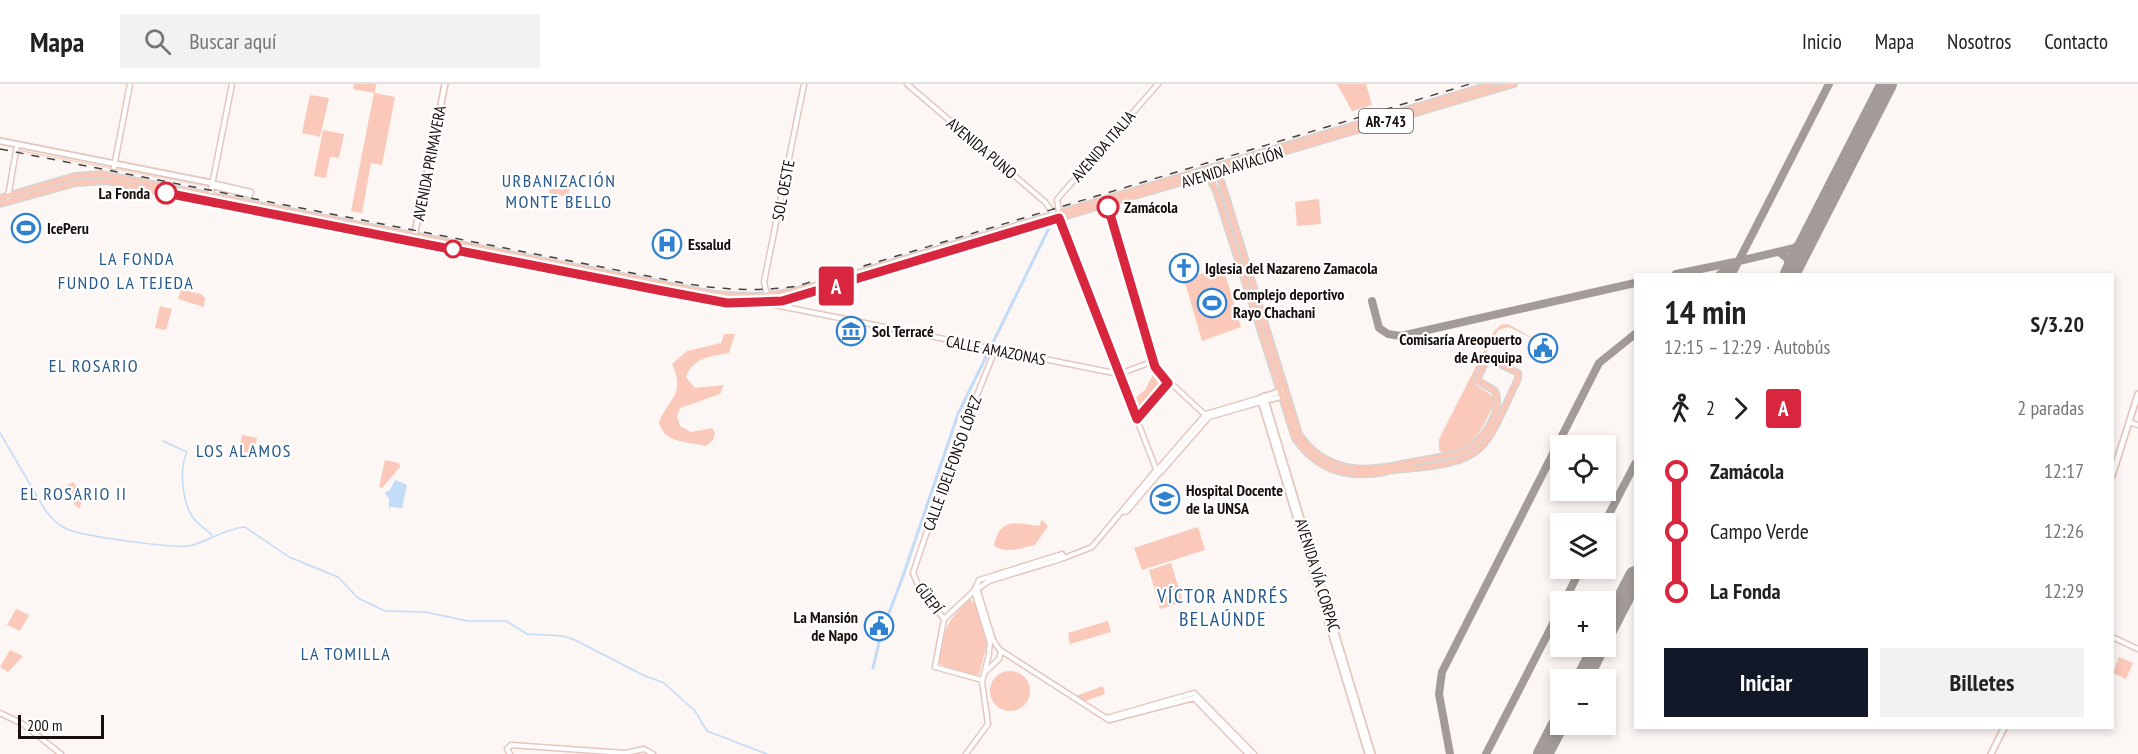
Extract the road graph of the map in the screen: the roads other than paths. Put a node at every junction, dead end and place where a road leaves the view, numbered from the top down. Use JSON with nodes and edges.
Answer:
{"nodes":[{"id":1,"x":130,"y":84,"type":"edge"},
{"id":2,"x":232,"y":84,"type":"edge"},
{"id":3,"x":445,"y":84,"type":"edge"},
{"id":4,"x":804,"y":84,"type":"edge"},
{"id":5,"x":907,"y":84,"type":"edge"},
{"id":6,"x":1158,"y":84,"type":"edge"},
{"id":7,"x":1493,"y":84,"type":"edge"},
{"id":8,"x":1514,"y":84,"type":"edge"},
{"id":9,"x":0,"y":143,"type":"edge"},
{"id":10,"x":17,"y":146,"type":"junction"},
{"id":11,"x":114,"y":166,"type":"junction"},
{"id":12,"x":1215,"y":166,"type":"junction"},
{"id":13,"x":1208,"y":168,"type":"junction"},
{"id":14,"x":1233,"y":168,"type":"junction"},
{"id":15,"x":1219,"y":174,"type":"junction"},
{"id":16,"x":1209,"y":177,"type":"junction"},
{"id":17,"x":1199,"y":178,"type":"junction"},
{"id":18,"x":212,"y":185,"type":"junction"},
{"id":19,"x":1222,"y":185,"type":"junction"},
{"id":20,"x":1216,"y":191,"type":"junction"},
{"id":21,"x":194,"y":192,"type":"junction"},
{"id":22,"x":251,"y":193,"type":"dead end"},
{"id":23,"x":179,"y":195,"type":"junction"},
{"id":24,"x":0,"y":198,"type":"edge"},
{"id":25,"x":8,"y":198,"type":"junction"},
{"id":26,"x":210,"y":198,"type":"junction"},
{"id":27,"x":1106,"y":201,"type":"junction"},
{"id":28,"x":0,"y":204,"type":"edge"},
{"id":29,"x":1057,"y":215,"type":"junction"},
{"id":30,"x":414,"y":239,"type":"junction"},
{"id":31,"x":1234,"y":241,"type":"junction"},
{"id":32,"x":684,"y":280,"type":"dead end"},
{"id":33,"x":833,"y":284,"type":"junction"},
{"id":34,"x":682,"y":291,"type":"junction"},
{"id":35,"x":767,"y":296,"type":"junction"},
{"id":36,"x":765,"y":303,"type":"junction"},
{"id":37,"x":993,"y":349,"type":"junction"},
{"id":38,"x":1154,"y":361,"type":"junction"},
{"id":39,"x":1119,"y":374,"type":"junction"},
{"id":40,"x":1282,"y":394,"type":"junction"},
{"id":41,"x":2138,"y":394,"type":"edge"},
{"id":42,"x":1263,"y":399,"type":"junction"},
{"id":43,"x":1208,"y":415,"type":"junction"},
{"id":44,"x":2129,"y":422,"type":"junction"},
{"id":45,"x":2138,"y":425,"type":"edge"},
{"id":46,"x":1399,"y":467,"type":"junction"},
{"id":47,"x":2114,"y":470,"type":"edge"},
{"id":48,"x":1158,"y":472,"type":"junction"},
{"id":49,"x":1062,"y":557,"type":"junction"},
{"id":50,"x":913,"y":578,"type":"joint"},
{"id":51,"x":979,"y":580,"type":"junction"},
{"id":52,"x":976,"y":590,"type":"junction"},
{"id":53,"x":944,"y":619,"type":"junction"},
{"id":54,"x":2114,"y":638,"type":"edge"},
{"id":55,"x":999,"y":649,"type":"junction"},
{"id":56,"x":2138,"y":649,"type":"edge"},
{"id":57,"x":989,"y":653,"type":"junction"},
{"id":58,"x":1014,"y":658,"type":"junction"},
{"id":59,"x":997,"y":659,"type":"junction"},
{"id":60,"x":984,"y":672,"type":"junction"},
{"id":61,"x":982,"y":680,"type":"junction"},
{"id":62,"x":0,"y":713,"type":"edge"},
{"id":63,"x":1106,"y":718,"type":"junction"},
{"id":64,"x":2003,"y":729,"type":"edge"},
{"id":65,"x":61,"y":754,"type":"edge"},
{"id":66,"x":510,"y":754,"type":"edge"},
{"id":67,"x":653,"y":754,"type":"edge"},
{"id":68,"x":966,"y":754,"type":"edge"},
{"id":69,"x":1248,"y":754,"type":"edge"},
{"id":70,"x":1254,"y":754,"type":"edge"},
{"id":71,"x":1370,"y":754,"type":"edge"},
{"id":72,"x":1990,"y":754,"type":"edge"}],
"edges":[{"from":1,"to":11,"type":"street"},
{"from":2,"to":18,"type":"street"},
{"from":3,"to":30,"type":"main road","name":"AVENIDA PRIMAVERA"},
{"from":4,"to":35,"type":"street","name":"SOL OESTE"},
{"from":5,"to":29,"type":"street","name":"AVENIDA PUNO"},
{"from":6,"to":29,"type":"street","name":"AVENIDA ITALIA"},
{"from":7,"to":12,"type":"main road","name":"AVENIDA AVIACIÓN","number":"AR-743"},
{"from":8,"to":14,"type":"main road","name":"AVENIDA AVIACIÓN","number":"AR-743"},
{"from":9,"to":10,"type":"main road"},
{"from":10,"to":11,"type":"main road"},
{"from":10,"to":25,"type":"street"},
{"from":11,"to":18,"type":"main road"},
{"from":12,"to":13,"type":"main road","name":"AVENIDA AVIACIÓN","number":"AR-743"},
{"from":12,"to":15,"type":"main road"},
{"from":13,"to":16,"type":"main road"},
{"from":13,"to":27,"type":"main road","name":"AVENIDA AVIACIÓN","number":"AR-743"},
{"from":14,"to":15,"type":"main road","name":"AVENIDA AVIACIÓN","number":"AR-743"},
{"from":14,"to":19,"type":"main road"},
{"from":15,"to":16,"type":"main road","name":"AVENIDA AVIACIÓN","number":"AR-743"},
{"from":15,"to":19,"type":"main road"},
{"from":16,"to":17,"type":"main road","name":"AVENIDA AVIACIÓN","number":"AR-743"},
{"from":16,"to":20,"type":"main road"},
{"from":17,"to":20,"type":"main road"},
{"from":17,"to":27,"type":"main road","name":"AVENIDA AVIACIÓN","number":"AR-743"},
{"from":18,"to":22,"type":"street"},
{"from":18,"to":26,"type":"street"},
{"from":19,"to":31,"type":"main road"},
{"from":20,"to":31,"type":"main road"},
{"from":21,"to":23,"type":"main road"},
{"from":21,"to":25,"type":"main road","name":"AVENIDA AVIACIÓN","number":"AR-743"},
{"from":21,"to":26,"type":"main road","name":"AVENIDA AVIACIÓN","number":"AR-743"},
{"from":23,"to":25,"type":"main road","name":"AVENIDA AVIACIÓN","number":"AR-743"},
{"from":23,"to":26,"type":"main road","name":"AVENIDA AVIACIÓN","number":"AR-743"},
{"from":24,"to":25,"type":"main road","name":"AVENIDA AVIACIÓN","number":"AR-743"},
{"from":25,"to":28,"type":"main road","name":"AVENIDA AVIACIÓN","number":"AR-743"},
{"from":26,"to":30,"type":"main road","name":"AVENIDA AVIACIÓN","number":"AR-743"},
{"from":27,"to":29,"type":"main road","name":"AVENIDA AVIACIÓN","number":"AR-743"},
{"from":27,"to":38,"type":"street"},
{"from":29,"to":33,"type":"main road","name":"AVENIDA AVIACIÓN","number":"AR-743"},
{"from":29,"to":39,"type":"street","name":"AVENIDA PUNO"},
{"from":30,"to":34,"type":"main road","name":"AVENIDA AVIACIÓN","number":"AR-743"},
{"from":31,"to":40,"type":"main road"},
{"from":32,"to":34,"type":"main road"},
{"from":33,"to":35,"type":"main road","name":"AVENIDA AVIACIÓN","number":"AR-743"},
{"from":33,"to":36,"type":"main road","name":"AVENIDA AVIACIÓN","number":"AR-743"},
{"from":34,"to":35,"type":"main road","name":"AVENIDA AVIACIÓN","number":"AR-743"},
{"from":34,"to":36,"type":"main road","name":"AVENIDA AVIACIÓN","number":"AR-743"},
{"from":36,"to":37,"type":"street","name":"CALLE AMAZONAS"},
{"from":37,"to":39,"type":"street","name":"CALLE AMAZONAS"},
{"from":37,"to":50,"type":"street","name":"CALLE IDELFONSO LÓPEZ"},
{"from":38,"to":39,"type":"street"},
{"from":38,"to":43,"type":"street"},
{"from":39,"to":48,"type":"street","name":"AVENIDA PUNO"},
{"from":40,"to":42,"type":"main road"},
{"from":40,"to":46,"type":"main road"},
{"from":41,"to":44,"type":"main road"},
{"from":42,"to":43,"type":"street"},
{"from":42,"to":71,"type":"main road","name":"AVENIDA VÍA CORPAC"},
{"from":43,"to":48,"type":"street"},
{"from":44,"to":45,"type":"street"},
{"from":44,"to":47,"type":"main road"},
{"from":46,"to":46,"type":"main road"},
{"from":48,"to":49,"type":"street"},
{"from":49,"to":51,"type":"street"},
{"from":49,"to":52,"type":"street"},
{"from":50,"to":53,"type":"street","name":"GÜEPÍ"},
{"from":51,"to":52,"type":"street"},
{"from":51,"to":52,"type":"street"},
{"from":52,"to":53,"type":"street"},
{"from":52,"to":55,"type":"street"},
{"from":52,"to":57,"type":"street"},
{"from":53,"to":61,"type":"street"},
{"from":54,"to":56,"type":"street"},
{"from":55,"to":57,"type":"street"},
{"from":55,"to":58,"type":"street"},
{"from":55,"to":59,"type":"street"},
{"from":57,"to":59,"type":"street"},
{"from":57,"to":60,"type":"street"},
{"from":58,"to":59,"type":"street"},
{"from":58,"to":63,"type":"street"},
{"from":59,"to":60,"type":"street"},
{"from":60,"to":61,"type":"street"},
{"from":61,"to":68,"type":"street"},
{"from":62,"to":65,"type":"street"},
{"from":63,"to":69,"type":"street"},
{"from":63,"to":70,"type":"street"},
{"from":64,"to":72,"type":"main road"},
{"from":66,"to":67,"type":"street"}]}
